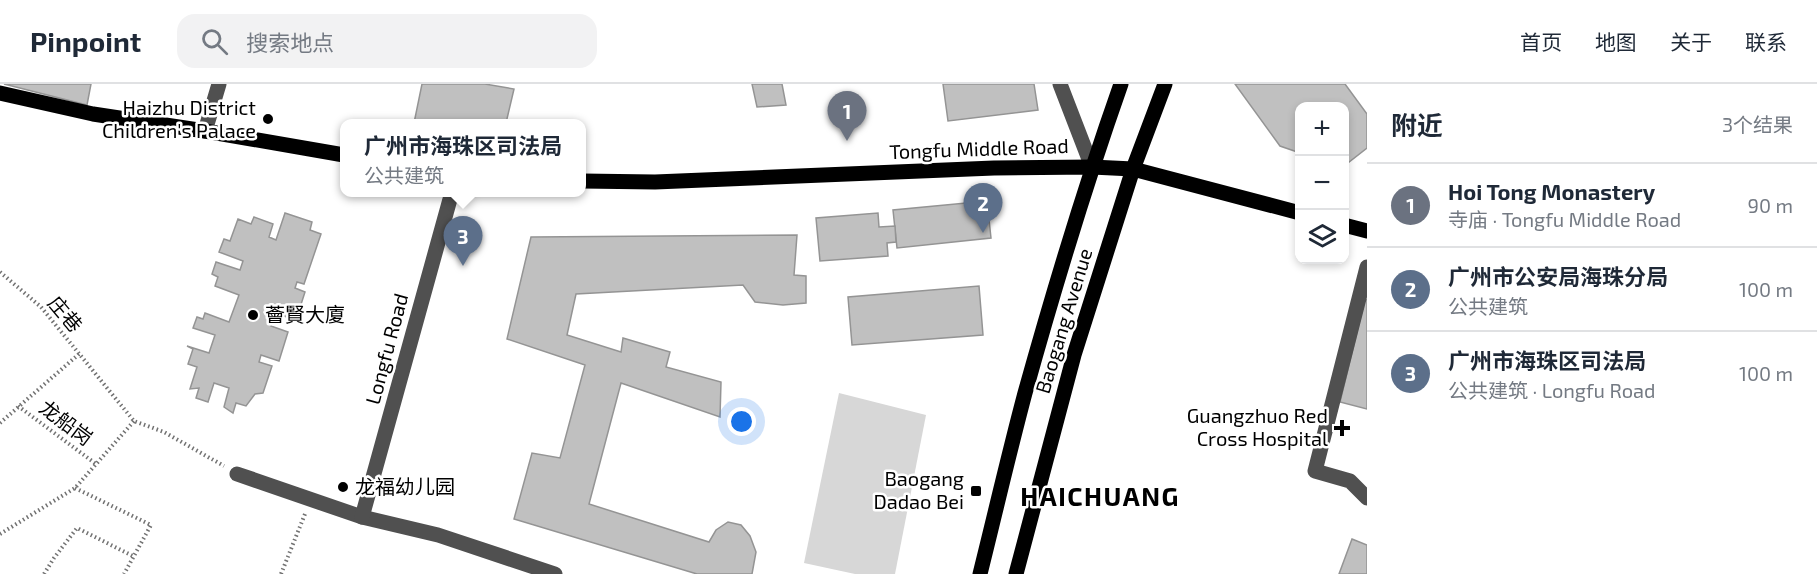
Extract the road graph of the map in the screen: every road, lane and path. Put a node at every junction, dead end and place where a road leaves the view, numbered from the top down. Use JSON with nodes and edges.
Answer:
{"nodes":[{"id":1,"x":219,"y":84,"type":"edge"},
{"id":2,"x":1060,"y":84,"type":"edge"},
{"id":3,"x":1121,"y":84,"type":"edge"},
{"id":4,"x":1165,"y":84,"type":"edge"},
{"id":5,"x":0,"y":93,"type":"edge"},
{"id":6,"x":205,"y":131,"type":"junction"},
{"id":7,"x":340,"y":154,"type":"edge"},
{"id":8,"x":1092,"y":167,"type":"junction"},
{"id":9,"x":1133,"y":169,"type":"junction"},
{"id":10,"x":586,"y":182,"type":"edge"},
{"id":11,"x":451,"y":197,"type":"edge"},
{"id":12,"x":1295,"y":212,"type":"edge"},
{"id":13,"x":1349,"y":226,"type":"edge"},
{"id":14,"x":1367,"y":231,"type":"edge"},
{"id":15,"x":1367,"y":267,"type":"edge"},
{"id":16,"x":0,"y":272,"type":"edge"},
{"id":17,"x":79,"y":354,"type":"junction"},
{"id":18,"x":18,"y":406,"type":"junction"},
{"id":19,"x":134,"y":421,"type":"junction"},
{"id":20,"x":0,"y":423,"type":"edge"},
{"id":21,"x":96,"y":464,"type":"junction"},
{"id":22,"x":237,"y":474,"type":"joint"},
{"id":23,"x":75,"y":488,"type":"junction"},
{"id":24,"x":1367,"y":498,"type":"edge"},
{"id":25,"x":311,"y":500,"type":"junction"},
{"id":26,"x":362,"y":517,"type":"junction"},
{"id":27,"x":0,"y":534,"type":"edge"},
{"id":28,"x":133,"y":556,"type":"junction"},
{"id":29,"x":44,"y":574,"type":"edge"},
{"id":30,"x":124,"y":574,"type":"edge"},
{"id":31,"x":281,"y":574,"type":"edge"},
{"id":32,"x":555,"y":574,"type":"edge"},
{"id":33,"x":980,"y":574,"type":"edge"},
{"id":34,"x":1016,"y":574,"type":"edge"}],
"edges":[{"from":1,"to":6,"type":"street"},
{"from":2,"to":8,"type":"street"},
{"from":3,"to":8,"type":"main road","name":"Baogang Avenue"},
{"from":4,"to":9,"type":"main road","name":"Baogang Avenue"},
{"from":5,"to":6,"type":"main road"},
{"from":6,"to":7,"type":"main road"},
{"from":8,"to":9,"type":"main road","name":"Tongfu Middle Road"},
{"from":8,"to":10,"type":"main road","name":"Tongfu Middle Road"},
{"from":8,"to":33,"type":"main road","name":"Baogang Avenue"},
{"from":9,"to":12,"type":"main road","name":"Tongfu Middle Road"},
{"from":9,"to":34,"type":"main road","name":"Baogang Avenue"},
{"from":11,"to":26,"type":"street","name":"Longfu Road"},
{"from":13,"to":14,"type":"main road"},
{"from":15,"to":24,"type":"street"},
{"from":16,"to":17,"type":"path","name":"庄巷"},
{"from":17,"to":18,"type":"path"},
{"from":17,"to":19,"type":"path","name":"庄巷"},
{"from":18,"to":20,"type":"path"},
{"from":18,"to":21,"type":"path","name":"龙船岗"},
{"from":19,"to":21,"type":"path"},
{"from":19,"to":22,"type":"path"},
{"from":21,"to":23,"type":"path"},
{"from":22,"to":25,"type":"street"},
{"from":23,"to":27,"type":"path"},
{"from":23,"to":28,"type":"path"},
{"from":25,"to":26,"type":"street"},
{"from":25,"to":31,"type":"path"},
{"from":26,"to":32,"type":"street"},
{"from":28,"to":29,"type":"path"},
{"from":28,"to":30,"type":"path"}]}
